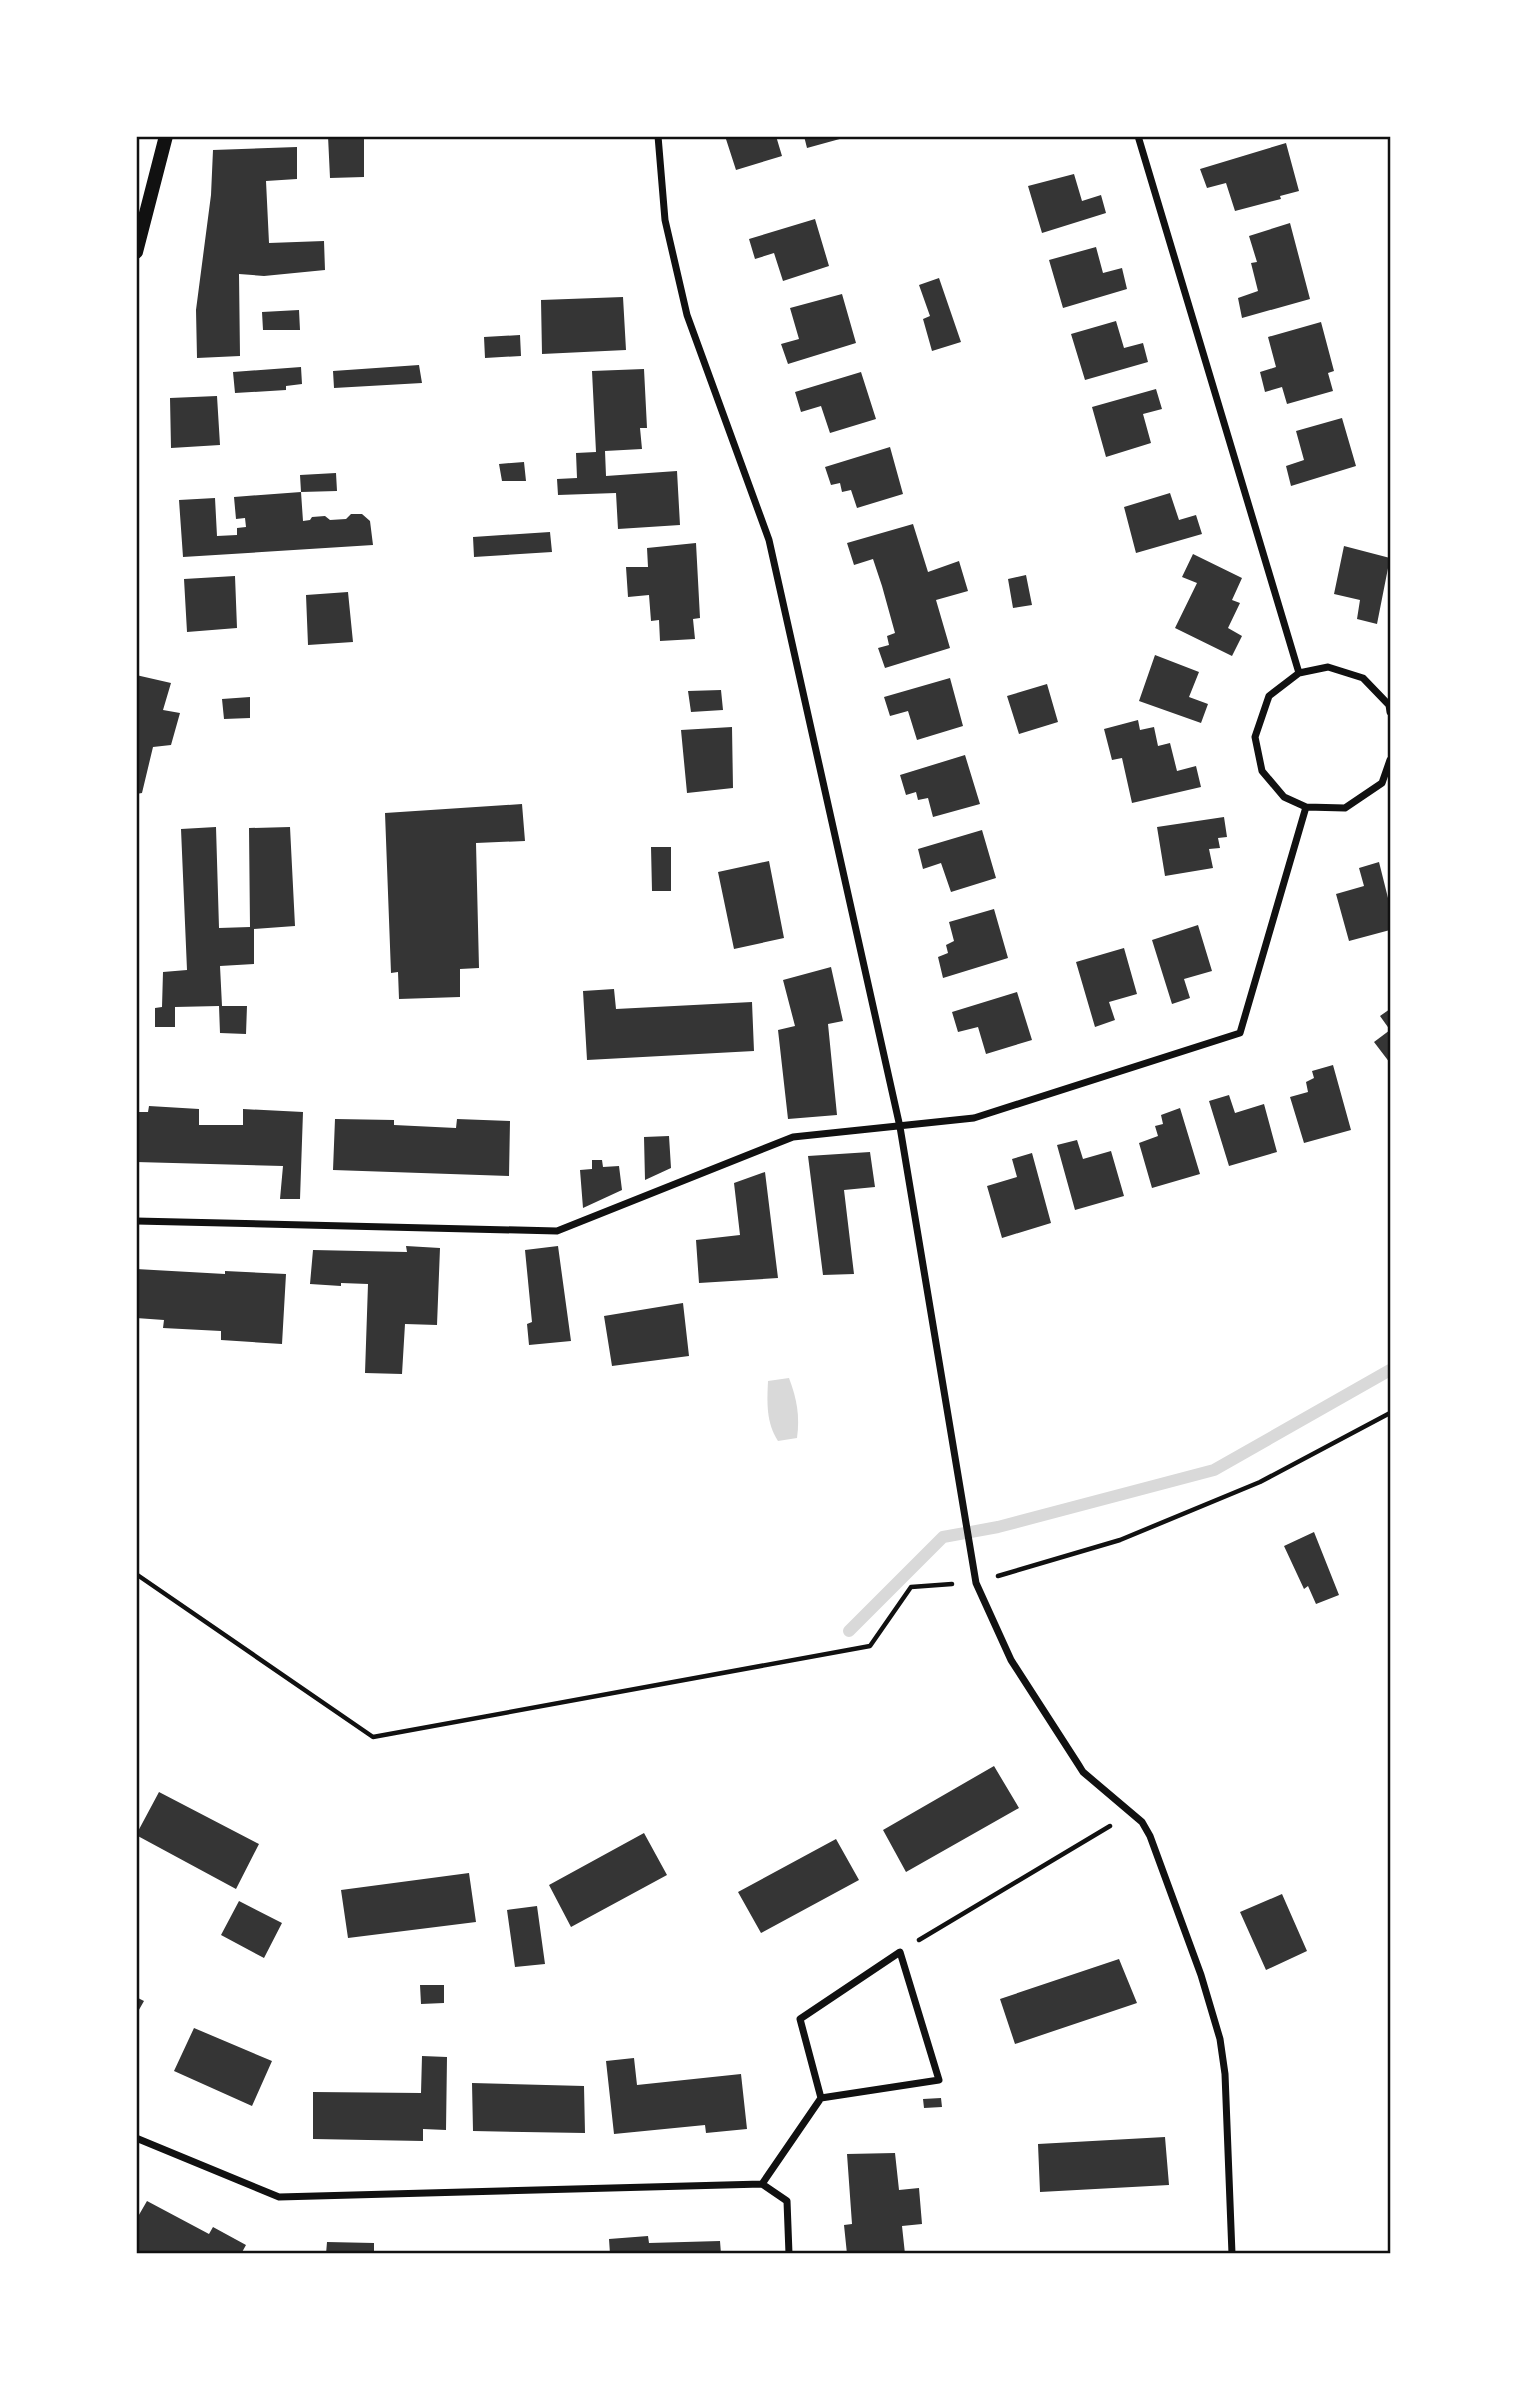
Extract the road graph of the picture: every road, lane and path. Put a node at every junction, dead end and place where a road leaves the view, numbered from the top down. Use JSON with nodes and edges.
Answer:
{"nodes":[{"id":1,"x":166,"y":136,"type":"edge"},
{"id":2,"x":658,"y":136,"type":"edge"},
{"id":3,"x":1138,"y":136,"type":"edge"},
{"id":4,"x":136,"y":252,"type":"edge"},
{"id":5,"x":1299,"y":673,"type":"junction"},
{"id":6,"x":1391,"y":712,"type":"edge"},
{"id":7,"x":1391,"y":760,"type":"edge"},
{"id":8,"x":1306,"y":807,"type":"junction"},
{"id":9,"x":900,"y":1127,"type":"junction"},
{"id":10,"x":136,"y":1221,"type":"edge"},
{"id":11,"x":1391,"y":1413,"type":"edge"},
{"id":12,"x":136,"y":1574,"type":"edge"},
{"id":13,"x":976,"y":1583,"type":"junction"},
{"id":14,"x":1132,"y":1813,"type":"junction"},
{"id":15,"x":900,"y":1952,"type":"junction"},
{"id":16,"x":821,"y":2098,"type":"junction"},
{"id":17,"x":136,"y":2138,"type":"edge"},
{"id":18,"x":762,"y":2184,"type":"junction"},
{"id":19,"x":789,"y":2253,"type":"edge"},
{"id":20,"x":1232,"y":2253,"type":"edge"}],
"edges":[{"from":1,"to":4,"type":"main road"},
{"from":2,"to":9,"type":"street"},
{"from":3,"to":5,"type":"street"},
{"from":5,"to":6,"type":"street"},
{"from":5,"to":8,"type":"street"},
{"from":7,"to":8,"type":"street"},
{"from":8,"to":9,"type":"street"},
{"from":9,"to":10,"type":"street"},
{"from":9,"to":13,"type":"street"},
{"from":11,"to":13,"type":"path"},
{"from":12,"to":13,"type":"path"},
{"from":13,"to":14,"type":"street"},
{"from":14,"to":15,"type":"path"},
{"from":14,"to":20,"type":"street"},
{"from":15,"to":16,"type":"street"},
{"from":15,"to":16,"type":"street"},
{"from":16,"to":18,"type":"street"},
{"from":17,"to":18,"type":"street"},
{"from":18,"to":19,"type":"street"}]}
